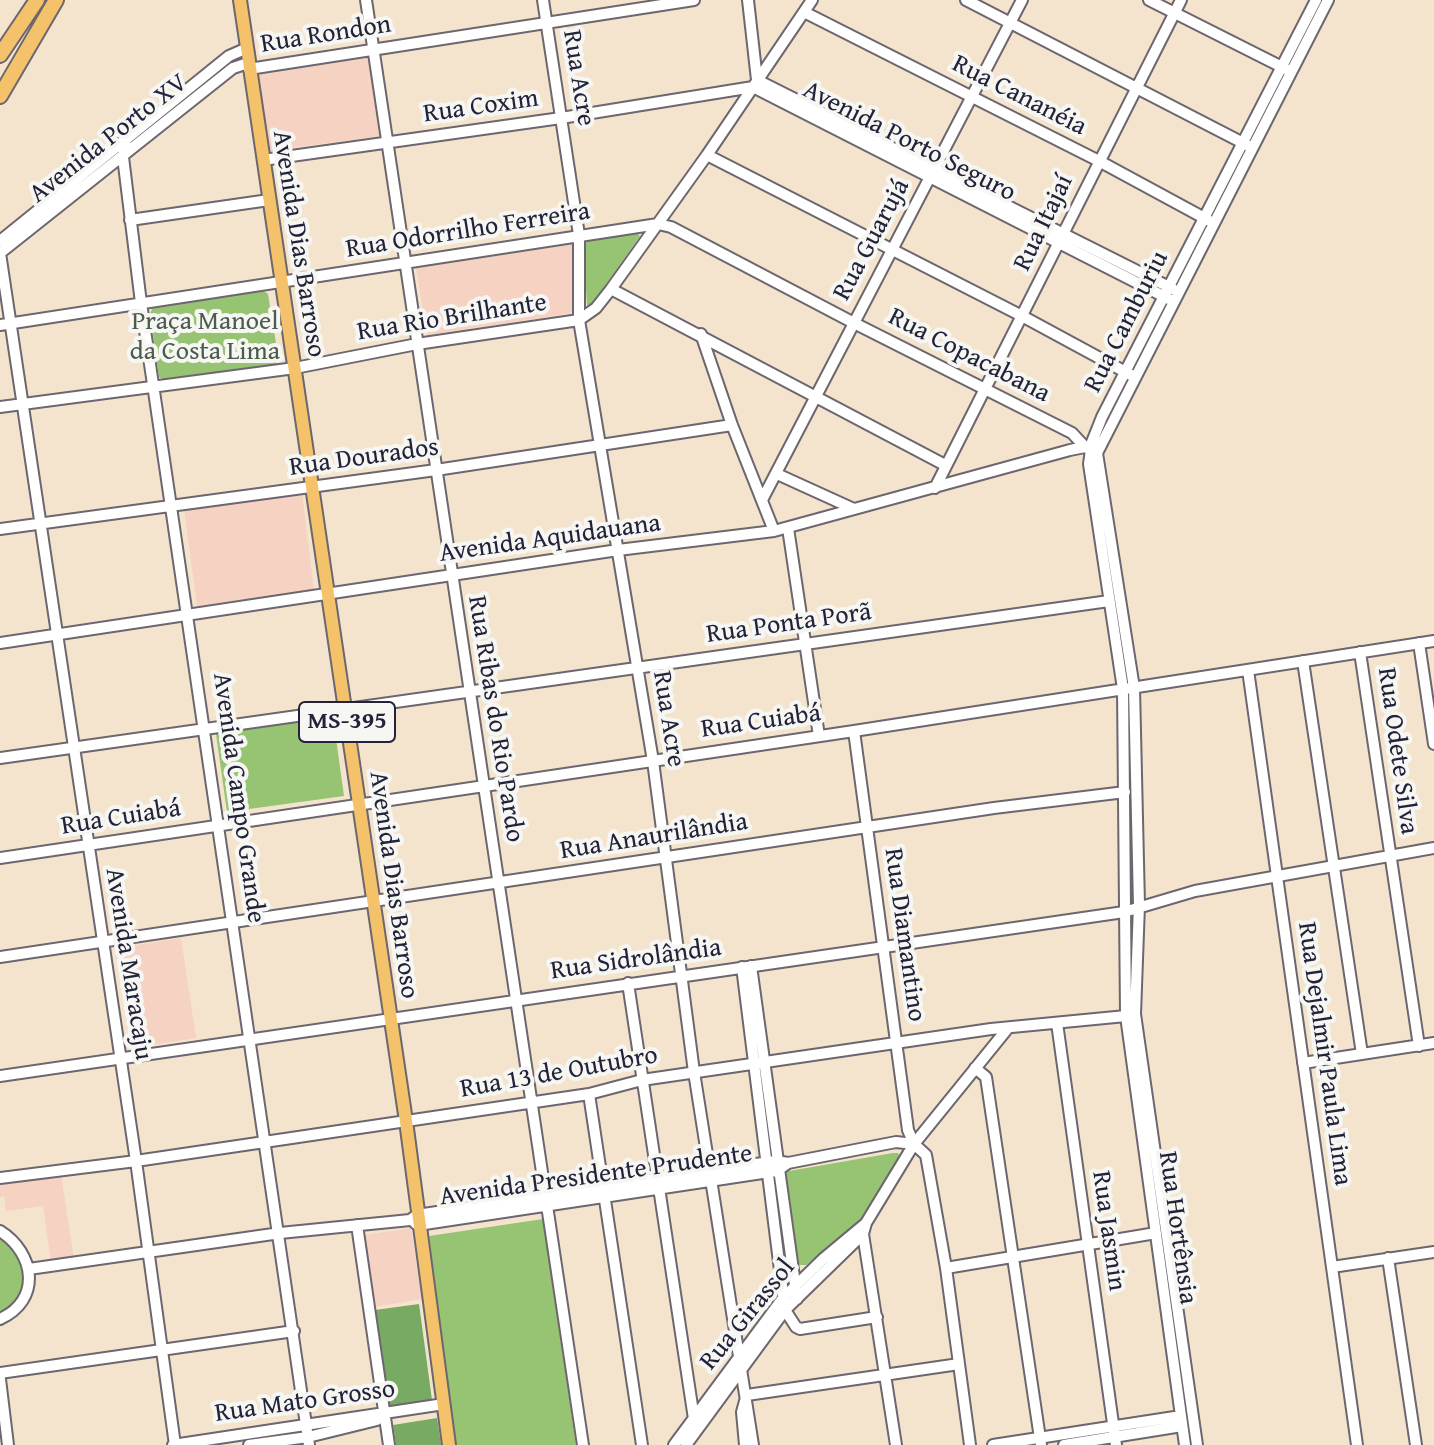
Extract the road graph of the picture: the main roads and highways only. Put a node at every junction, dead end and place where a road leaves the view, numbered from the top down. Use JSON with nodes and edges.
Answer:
{"nodes":[{"id":1,"x":37,"y":0,"type":"edge"},
{"id":2,"x":56,"y":0,"type":"edge"},
{"id":3,"x":240,"y":0,"type":"edge"},
{"id":4,"x":0,"y":55,"type":"edge"},
{"id":5,"x":0,"y":96,"type":"edge"},
{"id":6,"x":449,"y":1445,"type":"edge"}],
"edges":[{"from":1,"to":4,"type":"highway"},
{"from":2,"to":5,"type":"highway"},
{"from":3,"to":6,"type":"main road","name":"Avenida Dias Barroso","number":"MS-395"}]}
